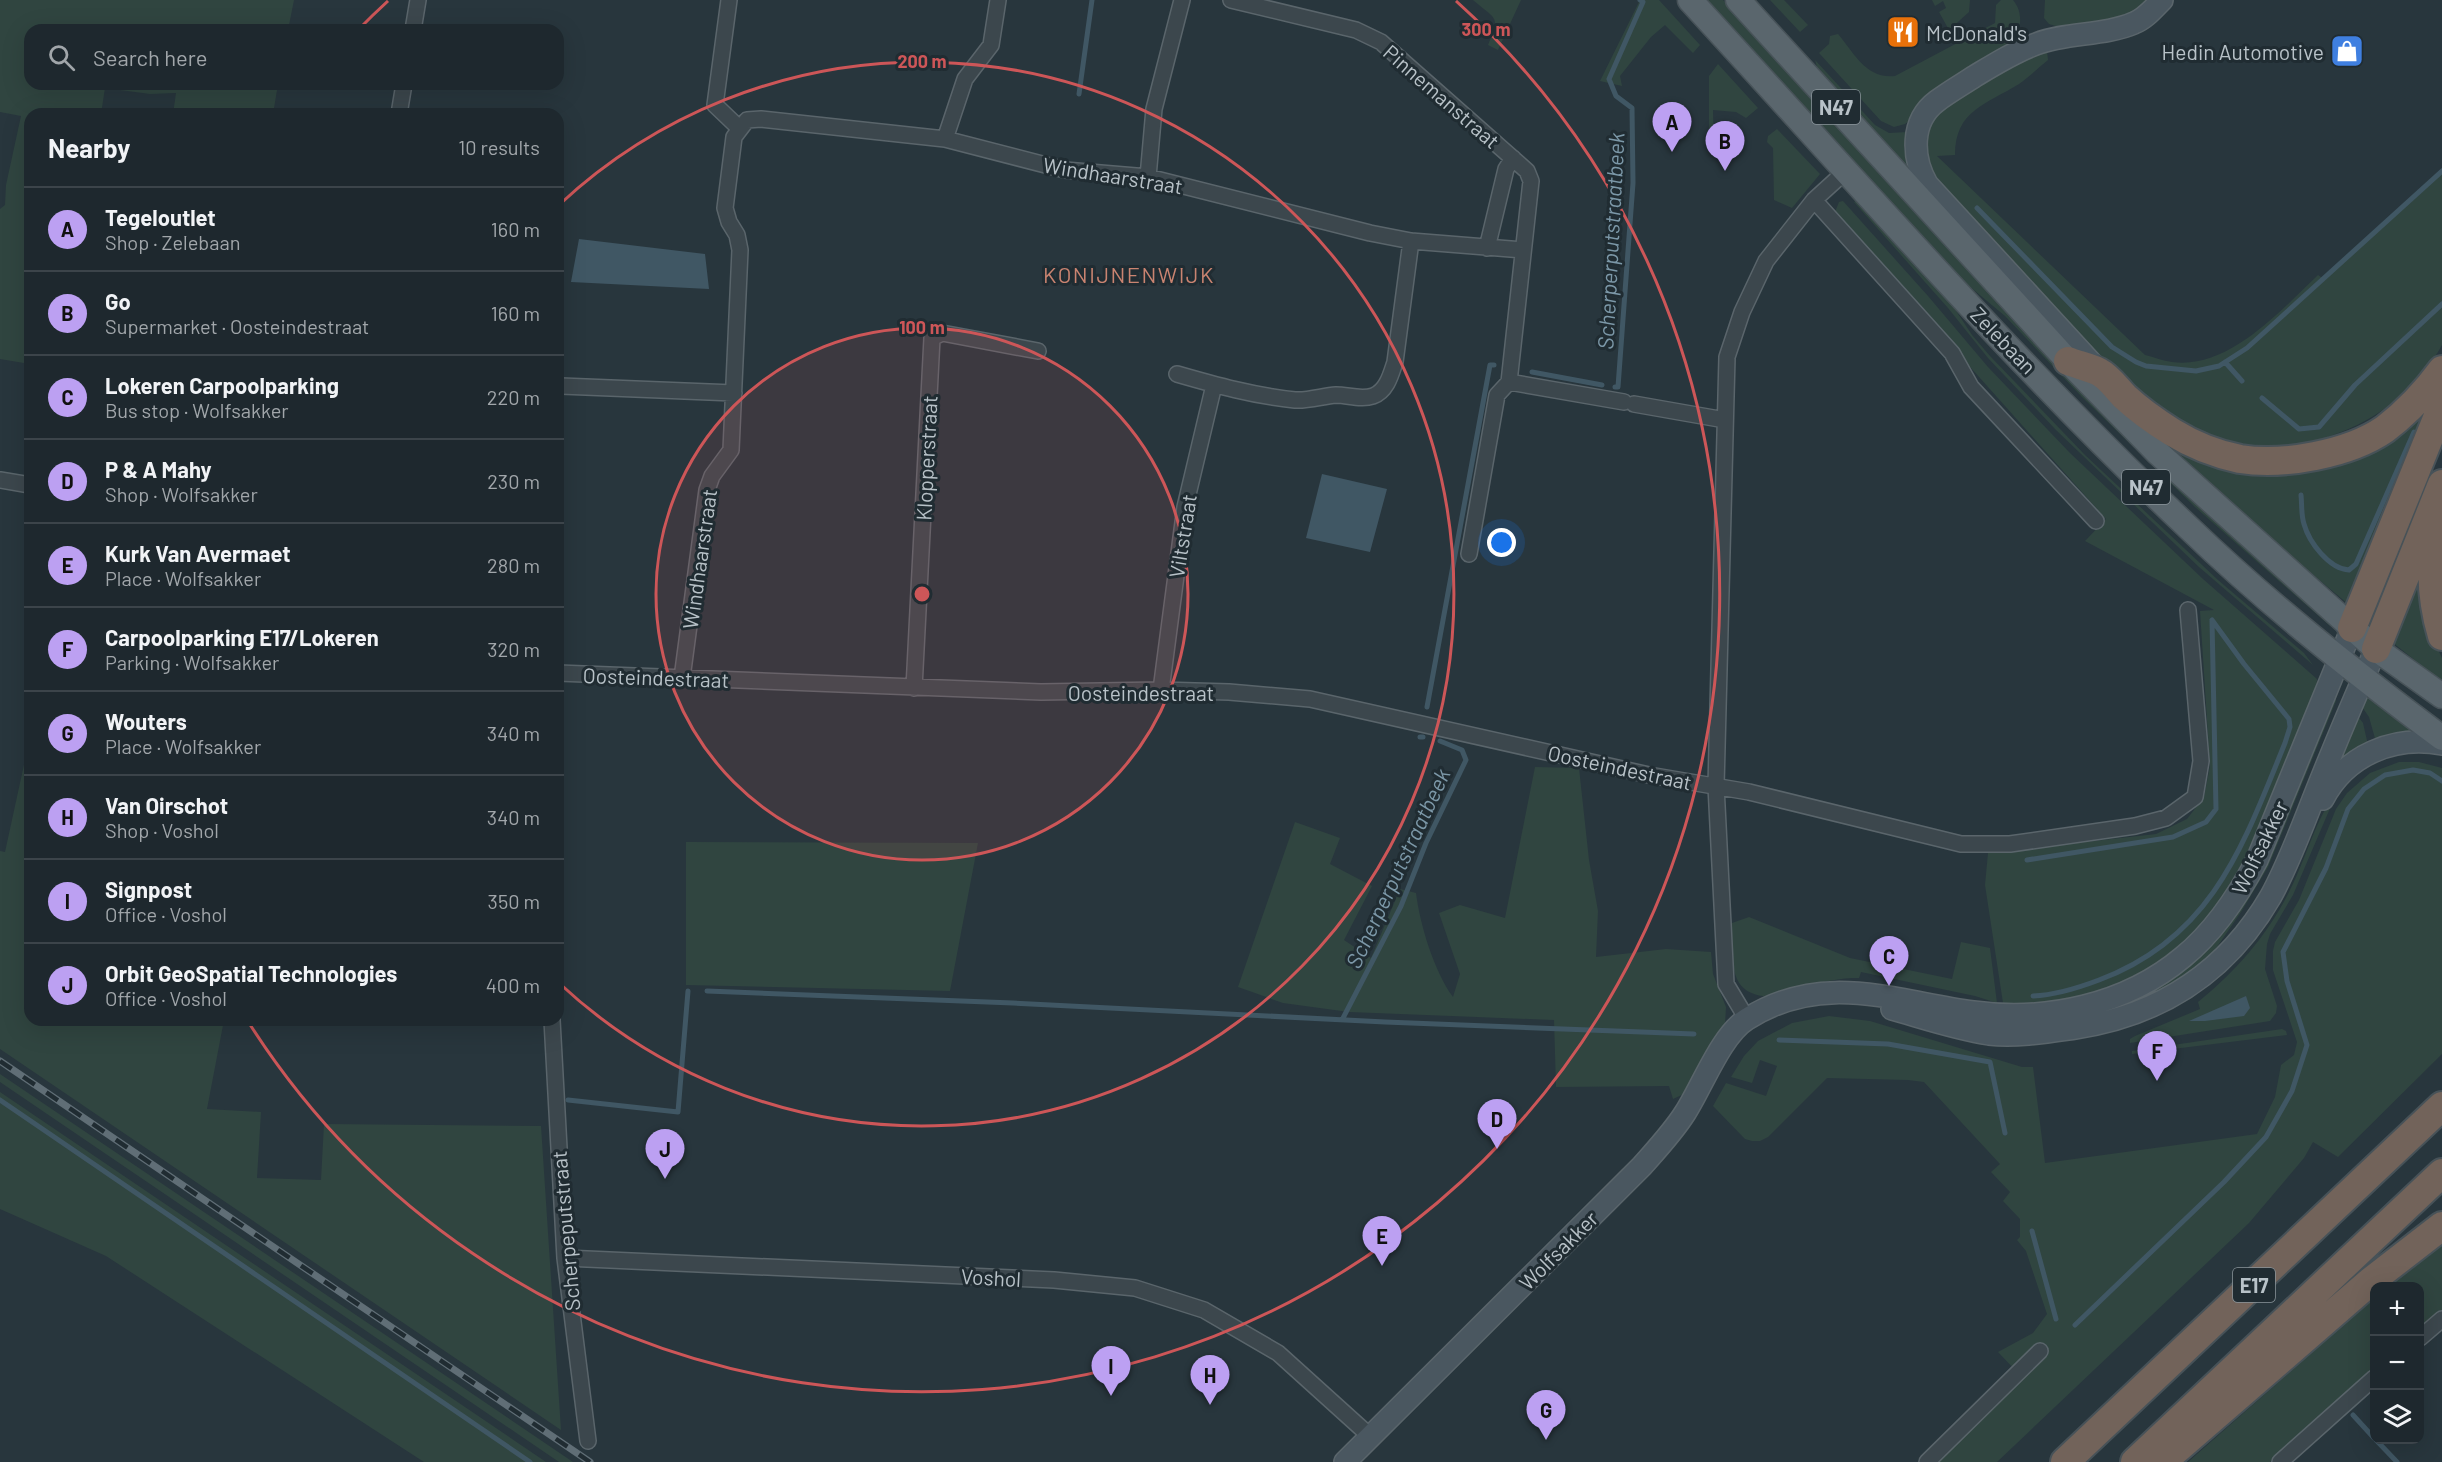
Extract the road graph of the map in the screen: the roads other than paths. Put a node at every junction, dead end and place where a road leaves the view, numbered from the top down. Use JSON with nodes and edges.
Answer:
{"nodes":[{"id":1,"x":418,"y":0,"type":"edge"},
{"id":2,"x":729,"y":0,"type":"edge"},
{"id":3,"x":998,"y":0,"type":"edge"},
{"id":4,"x":1182,"y":0,"type":"edge"},
{"id":5,"x":1231,"y":0,"type":"edge"},
{"id":6,"x":1690,"y":0,"type":"edge"},
{"id":7,"x":1738,"y":0,"type":"edge"},
{"id":8,"x":2162,"y":0,"type":"edge"},
{"id":9,"x":1295,"y":7,"type":"edge"},
{"id":10,"x":414,"y":24,"type":"edge"},
{"id":11,"x":403,"y":90,"type":"edge"},
{"id":12,"x":400,"y":108,"type":"edge"},
{"id":13,"x":739,"y":128,"type":"junction"},
{"id":14,"x":945,"y":139,"type":"junction"},
{"id":15,"x":1513,"y":158,"type":"junction"},
{"id":16,"x":1847,"y":170,"type":"junction"},
{"id":17,"x":1148,"y":177,"type":"junction"},
{"id":18,"x":1814,"y":200,"type":"junction"},
{"id":19,"x":1411,"y":241,"type":"junction"},
{"id":20,"x":1487,"y":248,"type":"junction"},
{"id":21,"x":1523,"y":250,"type":"junction"},
{"id":22,"x":1038,"y":351,"type":"dead end"},
{"id":23,"x":2068,"y":362,"type":"junction"},
{"id":24,"x":2442,"y":370,"type":"edge"},
{"id":25,"x":2101,"y":373,"type":"junction"},
{"id":26,"x":1177,"y":374,"type":"dead end"},
{"id":27,"x":1509,"y":382,"type":"junction"},
{"id":28,"x":1214,"y":385,"type":"junction"},
{"id":29,"x":564,"y":386,"type":"edge"},
{"id":30,"x":734,"y":393,"type":"junction"},
{"id":31,"x":2442,"y":406,"type":"edge"},
{"id":32,"x":1725,"y":420,"type":"junction"},
{"id":33,"x":0,"y":480,"type":"edge"},
{"id":34,"x":24,"y":484,"type":"edge"},
{"id":35,"x":2442,"y":484,"type":"edge"},
{"id":36,"x":2442,"y":513,"type":"edge"},
{"id":37,"x":2096,"y":521,"type":"dead end"},
{"id":38,"x":1469,"y":554,"type":"dead end"},
{"id":39,"x":2188,"y":610,"type":"dead end"},
{"id":40,"x":2352,"y":628,"type":"junction"},
{"id":41,"x":2442,"y":636,"type":"edge"},
{"id":42,"x":2376,"y":649,"type":"junction"},
{"id":43,"x":2339,"y":658,"type":"junction"},
{"id":44,"x":564,"y":673,"type":"edge"},
{"id":45,"x":682,"y":678,"type":"junction"},
{"id":46,"x":2363,"y":679,"type":"junction"},
{"id":47,"x":914,"y":688,"type":"junction"},
{"id":48,"x":1161,"y":690,"type":"junction"},
{"id":49,"x":2442,"y":696,"type":"edge"},
{"id":50,"x":2442,"y":738,"type":"edge"},
{"id":51,"x":2442,"y":744,"type":"edge"},
{"id":52,"x":1716,"y":786,"type":"junction"},
{"id":53,"x":2241,"y":939,"type":"junction"},
{"id":54,"x":1843,"y":993,"type":"junction"},
{"id":55,"x":1747,"y":1019,"type":"junction"},
{"id":56,"x":552,"y":1026,"type":"edge"},
{"id":57,"x":2442,"y":1106,"type":"edge"},
{"id":58,"x":2442,"y":1173,"type":"edge"},
{"id":59,"x":2442,"y":1226,"type":"edge"},
{"id":60,"x":565,"y":1258,"type":"junction"},
{"id":61,"x":2442,"y":1319,"type":"edge"},
{"id":62,"x":2422,"y":1336,"type":"edge"},
{"id":63,"x":2040,"y":1352,"type":"dead end"},
{"id":64,"x":2370,"y":1382,"type":"edge"},
{"id":65,"x":1371,"y":1437,"type":"junction"},
{"id":66,"x":588,"y":1441,"type":"dead end"},
{"id":67,"x":1345,"y":1462,"type":"edge"},
{"id":68,"x":1927,"y":1462,"type":"edge"},
{"id":69,"x":2065,"y":1462,"type":"edge"},
{"id":70,"x":2135,"y":1462,"type":"edge"},
{"id":71,"x":2162,"y":1462,"type":"edge"},
{"id":72,"x":2280,"y":1462,"type":"edge"}],
"edges":[{"from":1,"to":10,"type":"street"},
{"from":2,"to":13,"type":"street"},
{"from":3,"to":14,"type":"street"},
{"from":4,"to":17,"type":"street"},
{"from":5,"to":9,"type":"street","name":"Pinnemanstraat"},
{"from":6,"to":16,"type":"main road","name":"Zelebaan","number":"N47"},
{"from":7,"to":23,"type":"main road","name":"Zelebaan","number":"N47"},
{"from":8,"to":25,"type":"street"},
{"from":9,"to":15,"type":"street","name":"Pinnemanstraat"},
{"from":11,"to":12,"type":"street"},
{"from":13,"to":14,"type":"street","name":"Windhaarstraat"},
{"from":13,"to":30,"type":"street","name":"Windhaarstraat"},
{"from":14,"to":17,"type":"street","name":"Windhaarstraat"},
{"from":15,"to":20,"type":"street","name":"Pinnemanstraat"},
{"from":15,"to":21,"type":"street","name":"Pinnemanstraat"},
{"from":16,"to":18,"type":"street","name":"Oosteindestraat"},
{"from":16,"to":43,"type":"main road","name":"Zelebaan","number":"N47"},
{"from":17,"to":19,"type":"street","name":"Windhaarstraat"},
{"from":18,"to":32,"type":"street","name":"Oosteindestraat"},
{"from":18,"to":37,"type":"street"},
{"from":19,"to":20,"type":"street","name":"Windhaarstraat"},
{"from":19,"to":28,"type":"street"},
{"from":20,"to":21,"type":"street","name":"Windhaarstraat"},
{"from":21,"to":27,"type":"street","name":"Pinnemanstraat"},
{"from":22,"to":47,"type":"street","name":"Klopperstraat"},
{"from":23,"to":25,"type":"highway"},
{"from":23,"to":40,"type":"main road","name":"Zelebaan","number":"N47"},
{"from":24,"to":25,"type":"highway"},
{"from":26,"to":28,"type":"street"},
{"from":27,"to":32,"type":"street"},
{"from":27,"to":38,"type":"street","name":"Pinnemanstraat"},
{"from":28,"to":48,"type":"street","name":"Viltstraat"},
{"from":29,"to":30,"type":"street"},
{"from":30,"to":45,"type":"street","name":"Windhaarstraat"},
{"from":31,"to":40,"type":"highway"},
{"from":32,"to":52,"type":"street","name":"Oosteindestraat"},
{"from":33,"to":34,"type":"street"},
{"from":35,"to":42,"type":"highway"},
{"from":36,"to":41,"type":"highway"},
{"from":39,"to":52,"type":"street","name":"Oosteindestraat"},
{"from":40,"to":42,"type":"main road","number":"N47"},
{"from":40,"to":43,"type":"street","name":"Wolfsakker"},
{"from":42,"to":46,"type":"street","name":"Wolfsakker"},
{"from":42,"to":49,"type":"main road","number":"N47"},
{"from":43,"to":46,"type":"main road","number":"N47"},
{"from":43,"to":54,"type":"street","name":"Wolfsakker"},
{"from":44,"to":45,"type":"street","name":"Oosteindestraat"},
{"from":45,"to":47,"type":"street","name":"Oosteindestraat"},
{"from":46,"to":50,"type":"main road","number":"N47"},
{"from":46,"to":53,"type":"street","name":"Wolfsakker"},
{"from":47,"to":48,"type":"street","name":"Oosteindestraat"},
{"from":48,"to":52,"type":"street","name":"Oosteindestraat"},
{"from":51,"to":53,"type":"street","name":"Wolfsakker"},
{"from":52,"to":55,"type":"street"},
{"from":53,"to":54,"type":"street","name":"Wolfsakker"},
{"from":54,"to":55,"type":"street","name":"Wolfsakker"},
{"from":55,"to":65,"type":"street","name":"Wolfsakker"},
{"from":56,"to":60,"type":"street","name":"Scherpeputstraat"},
{"from":57,"to":69,"type":"highway","number":"E17"},
{"from":58,"to":70,"type":"highway","number":"E17"},
{"from":59,"to":71,"type":"highway"},
{"from":60,"to":65,"type":"street","name":"Voshol"},
{"from":60,"to":66,"type":"street","name":"Scherpeputstraat"},
{"from":61,"to":62,"type":"street"},
{"from":63,"to":68,"type":"street"},
{"from":64,"to":72,"type":"street"},
{"from":65,"to":67,"type":"street","name":"Wolfsakker"}]}
